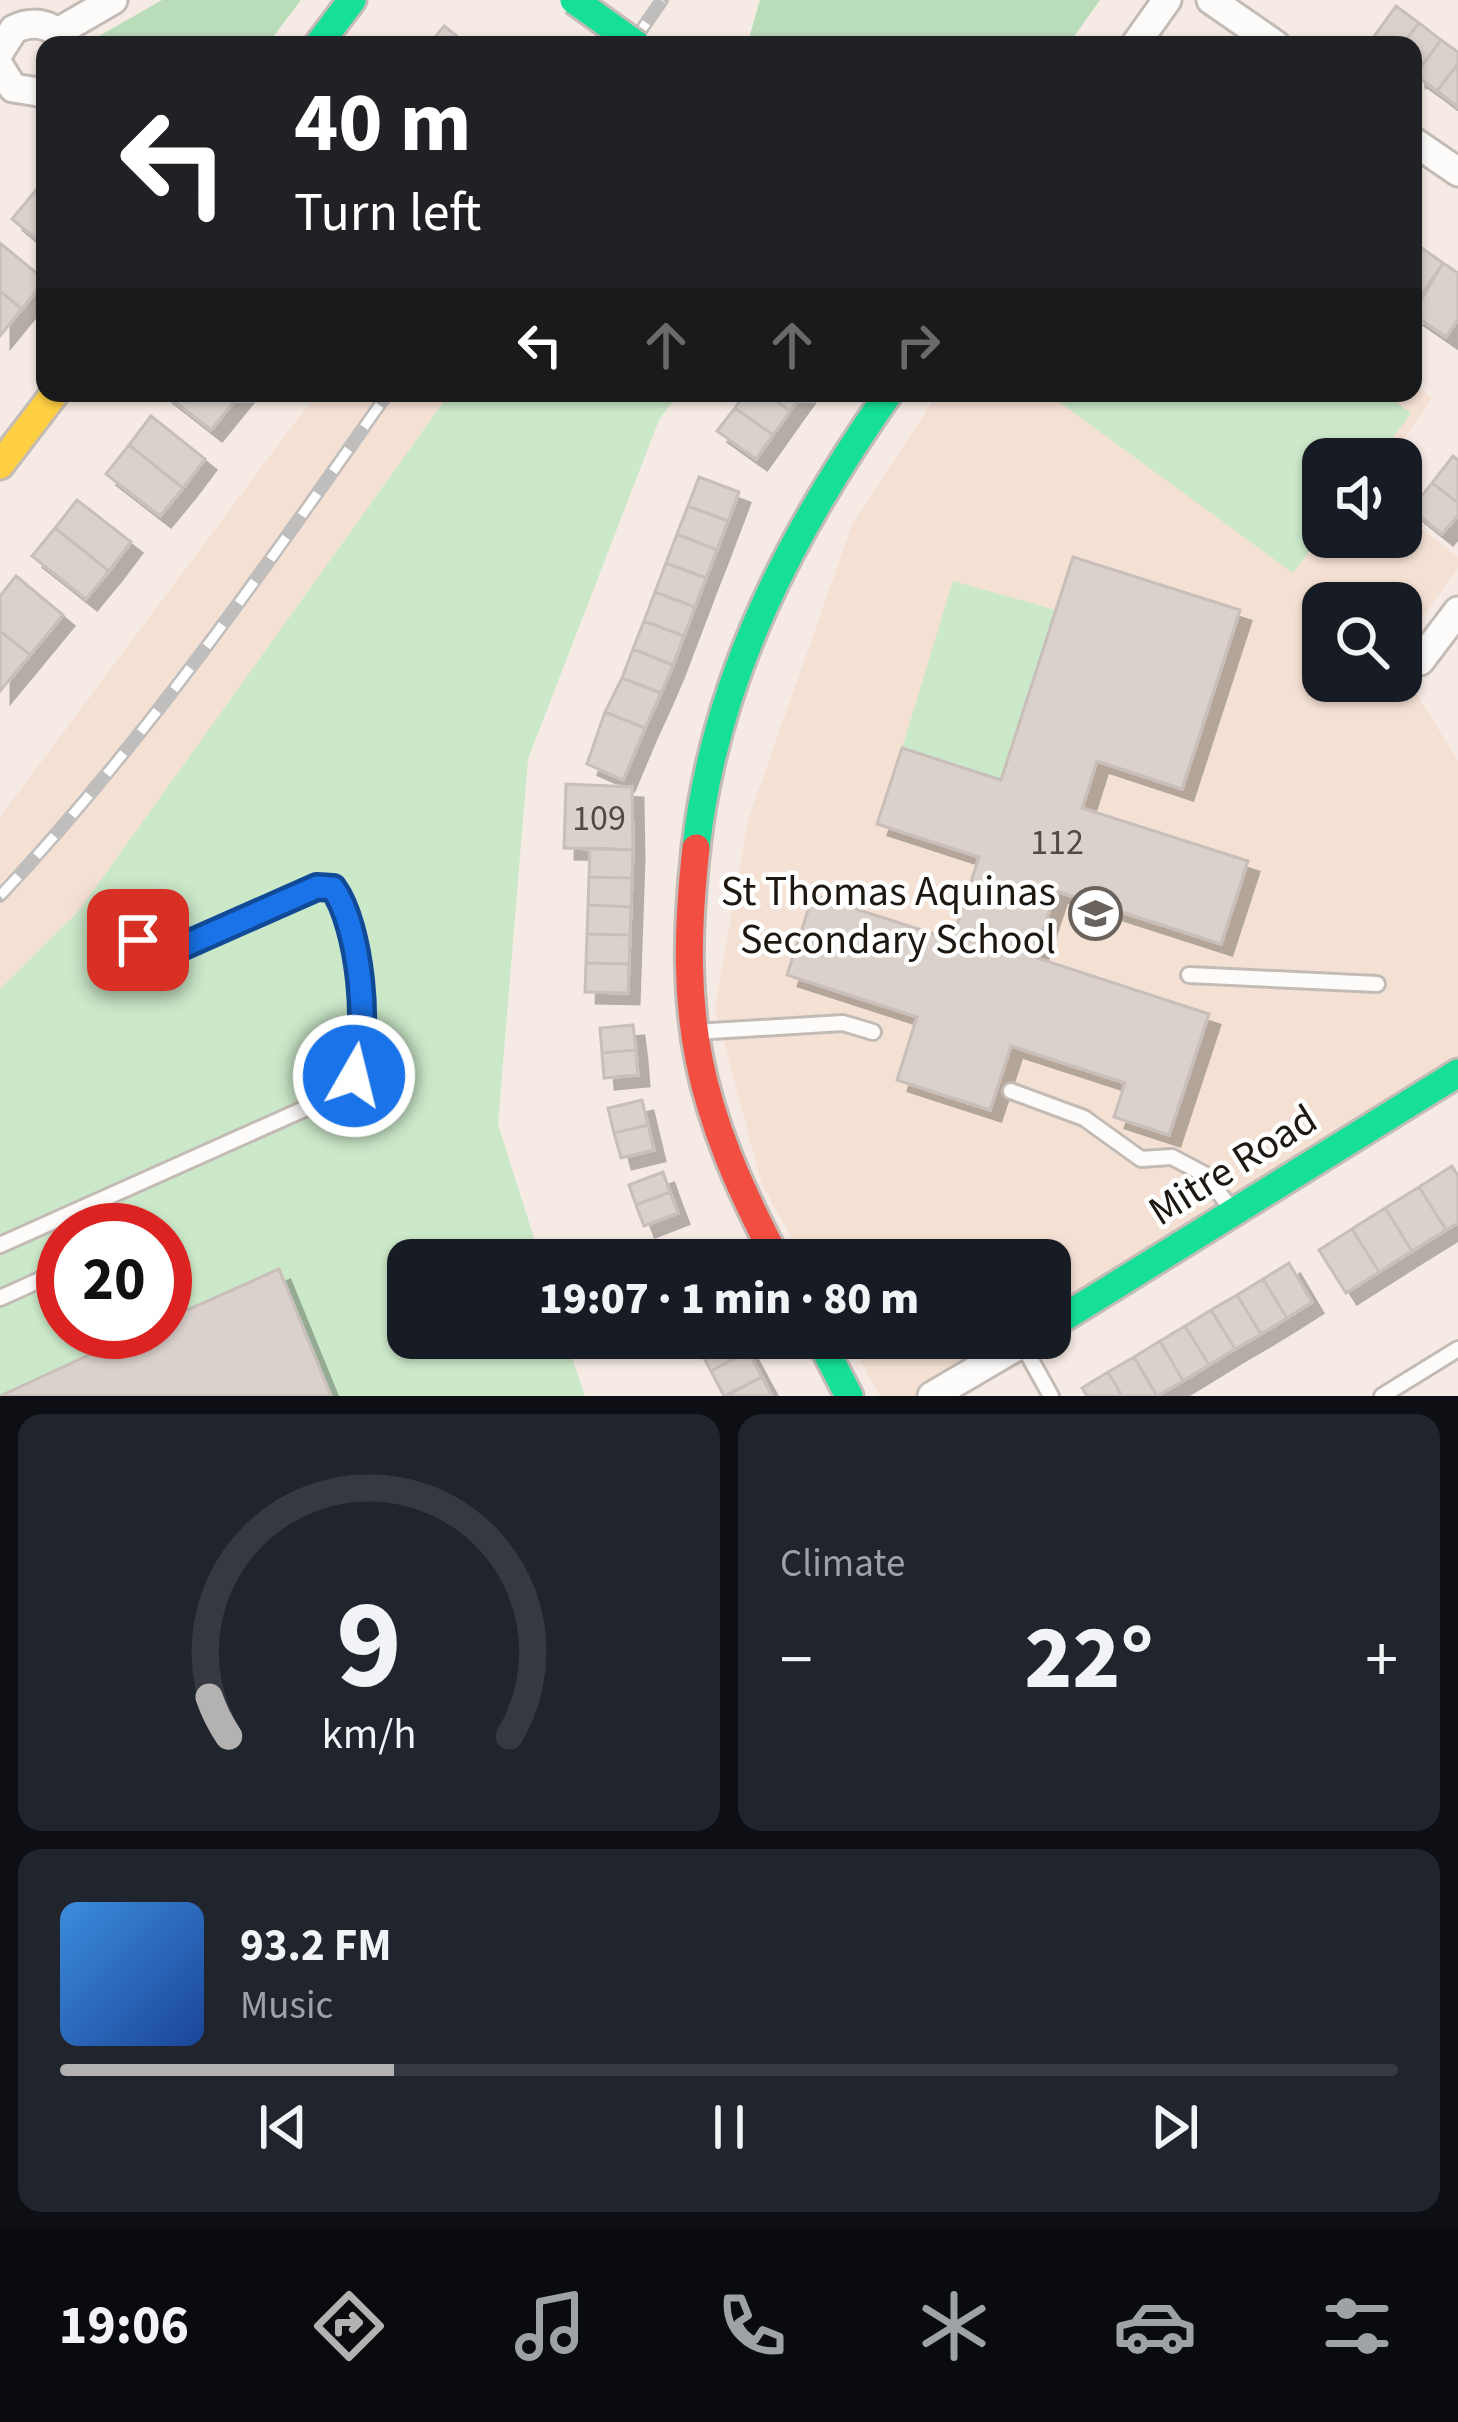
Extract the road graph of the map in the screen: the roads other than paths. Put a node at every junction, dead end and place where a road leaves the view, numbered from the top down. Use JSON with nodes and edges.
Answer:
{"nodes":[{"id":1,"x":113,"y":0,"type":"edge"},
{"id":2,"x":352,"y":0,"type":"edge"},
{"id":3,"x":574,"y":0,"type":"edge"},
{"id":4,"x":1167,"y":0,"type":"edge"},
{"id":5,"x":1211,"y":0,"type":"edge"},
{"id":6,"x":60,"y":36,"type":"edge"},
{"id":7,"x":66,"y":36,"type":"edge"},
{"id":8,"x":325,"y":36,"type":"edge"},
{"id":9,"x":624,"y":36,"type":"edge"},
{"id":10,"x":1141,"y":36,"type":"edge"},
{"id":11,"x":1263,"y":36,"type":"edge"},
{"id":12,"x":2,"y":40,"type":"edge"},
{"id":13,"x":4,"y":88,"type":"edge"},
{"id":14,"x":36,"y":92,"type":"edge"},
{"id":15,"x":1422,"y":147,"type":"edge"},
{"id":16,"x":1458,"y":172,"type":"edge"},
{"id":17,"x":48,"y":402,"type":"edge"},
{"id":18,"x":883,"y":402,"type":"edge"},
{"id":19,"x":0,"y":465,"type":"edge"},
{"id":20,"x":1458,"y":611,"type":"edge"},
{"id":21,"x":1422,"y":658,"type":"edge"},
{"id":22,"x":138,"y":940,"type":"dead end"},
{"id":23,"x":1190,"y":975,"type":"dead end"},
{"id":24,"x":1377,"y":984,"type":"dead end"},
{"id":25,"x":695,"y":1032,"type":"junction"},
{"id":26,"x":873,"y":1032,"type":"dead end"},
{"id":27,"x":1458,"y":1073,"type":"edge"},
{"id":28,"x":1011,"y":1091,"type":"dead end"},
{"id":29,"x":1235,"y":1214,"type":"junction"},
{"id":30,"x":767,"y":1239,"type":"edge"},
{"id":31,"x":0,"y":1245,"type":"edge"},
{"id":32,"x":36,"y":1282,"type":"edge"},
{"id":33,"x":0,"y":1298,"type":"edge"},
{"id":34,"x":1071,"y":1313,"type":"edge"},
{"id":35,"x":1458,"y":1349,"type":"edge"},
{"id":36,"x":830,"y":1359,"type":"edge"},
{"id":37,"x":995,"y":1359,"type":"edge"},
{"id":38,"x":1034,"y":1359,"type":"edge"},
{"id":39,"x":849,"y":1396,"type":"edge"},
{"id":40,"x":932,"y":1396,"type":"edge"},
{"id":41,"x":1051,"y":1396,"type":"edge"},
{"id":42,"x":1382,"y":1396,"type":"edge"}],
"edges":[{"from":1,"to":7,"type":"street"},
{"from":2,"to":8,"type":"street"},
{"from":3,"to":9,"type":"street","bridge":true},
{"from":4,"to":10,"type":"street"},
{"from":5,"to":11,"type":"street"},
{"from":6,"to":12,"type":"street"},
{"from":13,"to":14,"type":"street"},
{"from":15,"to":16,"type":"street"},
{"from":17,"to":19,"type":"street"},
{"from":18,"to":25,"type":"street"},
{"from":20,"to":21,"type":"street"},
{"from":22,"to":31,"type":"lane"},
{"from":23,"to":24,"type":"lane"},
{"from":25,"to":26,"type":"lane"},
{"from":25,"to":30,"type":"street"},
{"from":27,"to":29,"type":"street","name":"Mitre Road"},
{"from":28,"to":29,"type":"lane"},
{"from":29,"to":34,"type":"street","name":"Mitre Road"},
{"from":32,"to":33,"type":"lane"},
{"from":35,"to":42,"type":"lane"},
{"from":36,"to":39,"type":"street"},
{"from":37,"to":40,"type":"street"},
{"from":38,"to":41,"type":"lane"}]}
